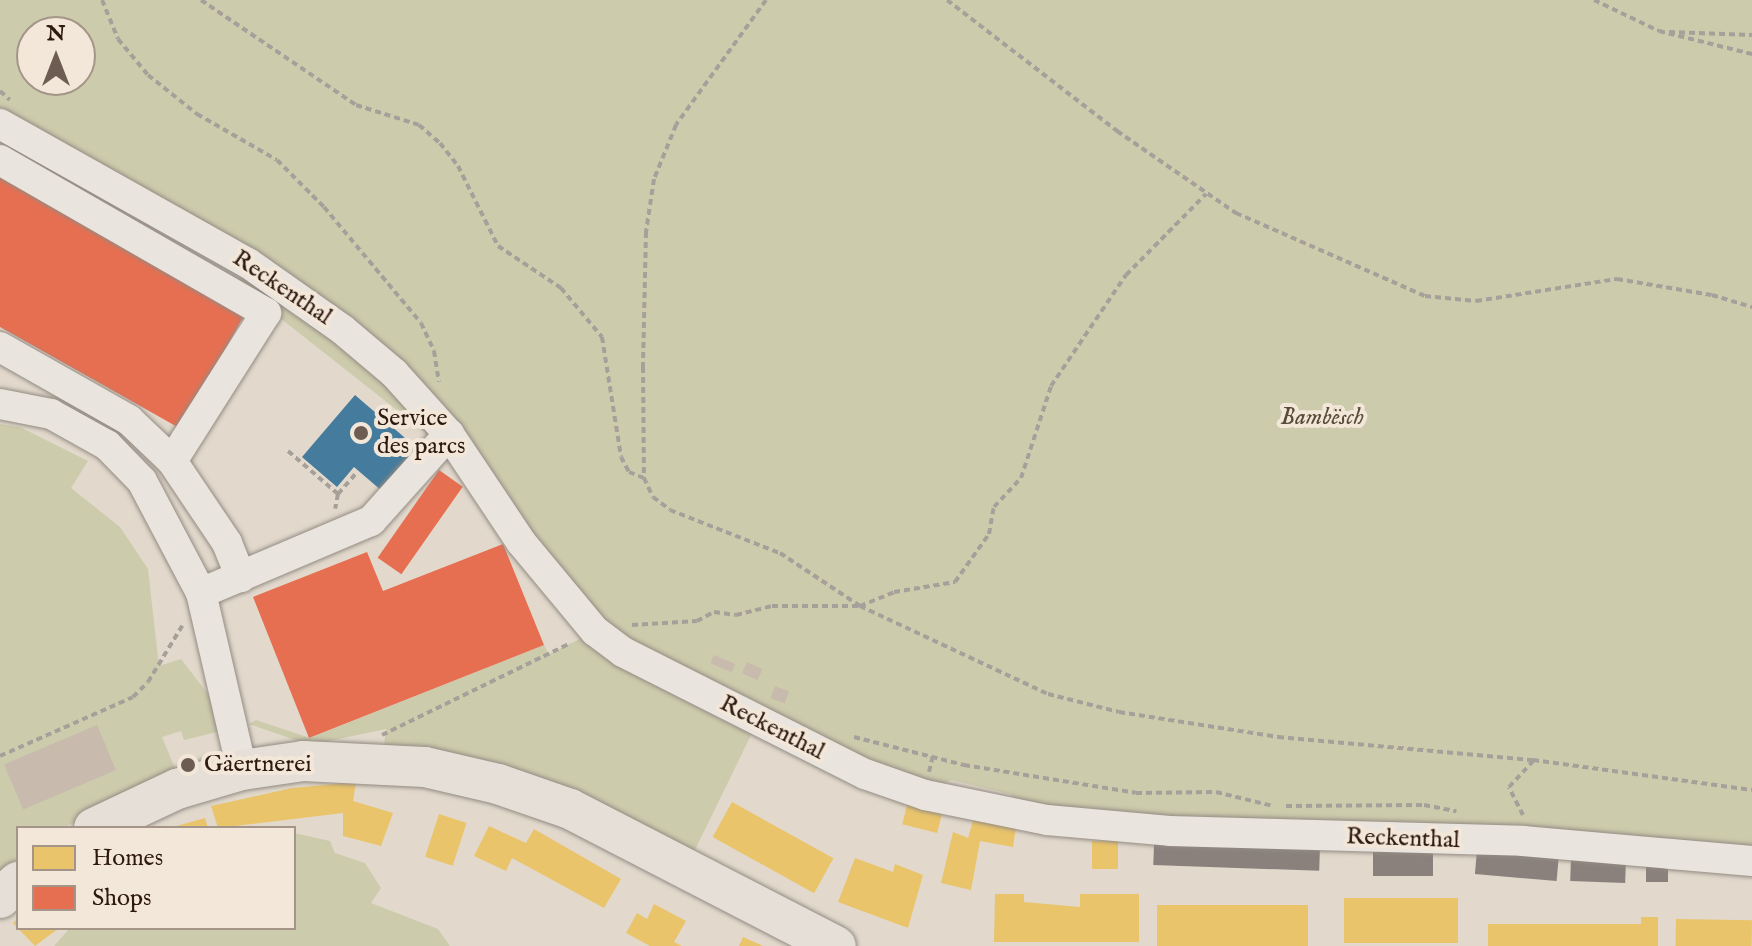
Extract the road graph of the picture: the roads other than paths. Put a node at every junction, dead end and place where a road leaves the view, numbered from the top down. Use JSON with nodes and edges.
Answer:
{"nodes":[{"id":1,"x":0,"y":124,"type":"edge"},
{"id":2,"x":0,"y":160,"type":"edge"},
{"id":3,"x":204,"y":238,"type":"junction"},
{"id":4,"x":188,"y":266,"type":"junction"},
{"id":5,"x":0,"y":347,"type":"edge"},
{"id":6,"x":0,"y":404,"type":"edge"},
{"id":7,"x":449,"y":434,"type":"junction"},
{"id":8,"x":172,"y":461,"type":"junction"},
{"id":9,"x":241,"y":577,"type":"junction"},
{"id":10,"x":201,"y":593,"type":"junction"},
{"id":11,"x":242,"y":770,"type":"junction"},
{"id":12,"x":98,"y":826,"type":"edge"},
{"id":13,"x":1752,"y":861,"type":"edge"},
{"id":14,"x":16,"y":884,"type":"edge"},
{"id":15,"x":0,"y":898,"type":"edge"},
{"id":16,"x":836,"y":946,"type":"edge"}],
"edges":[{"from":1,"to":3,"type":"street","name":"Reckenthal"},
{"from":2,"to":4,"type":"street"},
{"from":3,"to":4,"type":"street"},
{"from":3,"to":7,"type":"street","name":"Reckenthal"},
{"from":4,"to":8,"type":"street"},
{"from":5,"to":8,"type":"street"},
{"from":6,"to":10,"type":"street"},
{"from":7,"to":9,"type":"street"},
{"from":7,"to":13,"type":"street","name":"Reckenthal"},
{"from":8,"to":9,"type":"street"},
{"from":9,"to":10,"type":"street"},
{"from":10,"to":11,"type":"street"},
{"from":11,"to":12,"type":"main road"},
{"from":11,"to":16,"type":"main road"},
{"from":14,"to":15,"type":"main road"}]}
